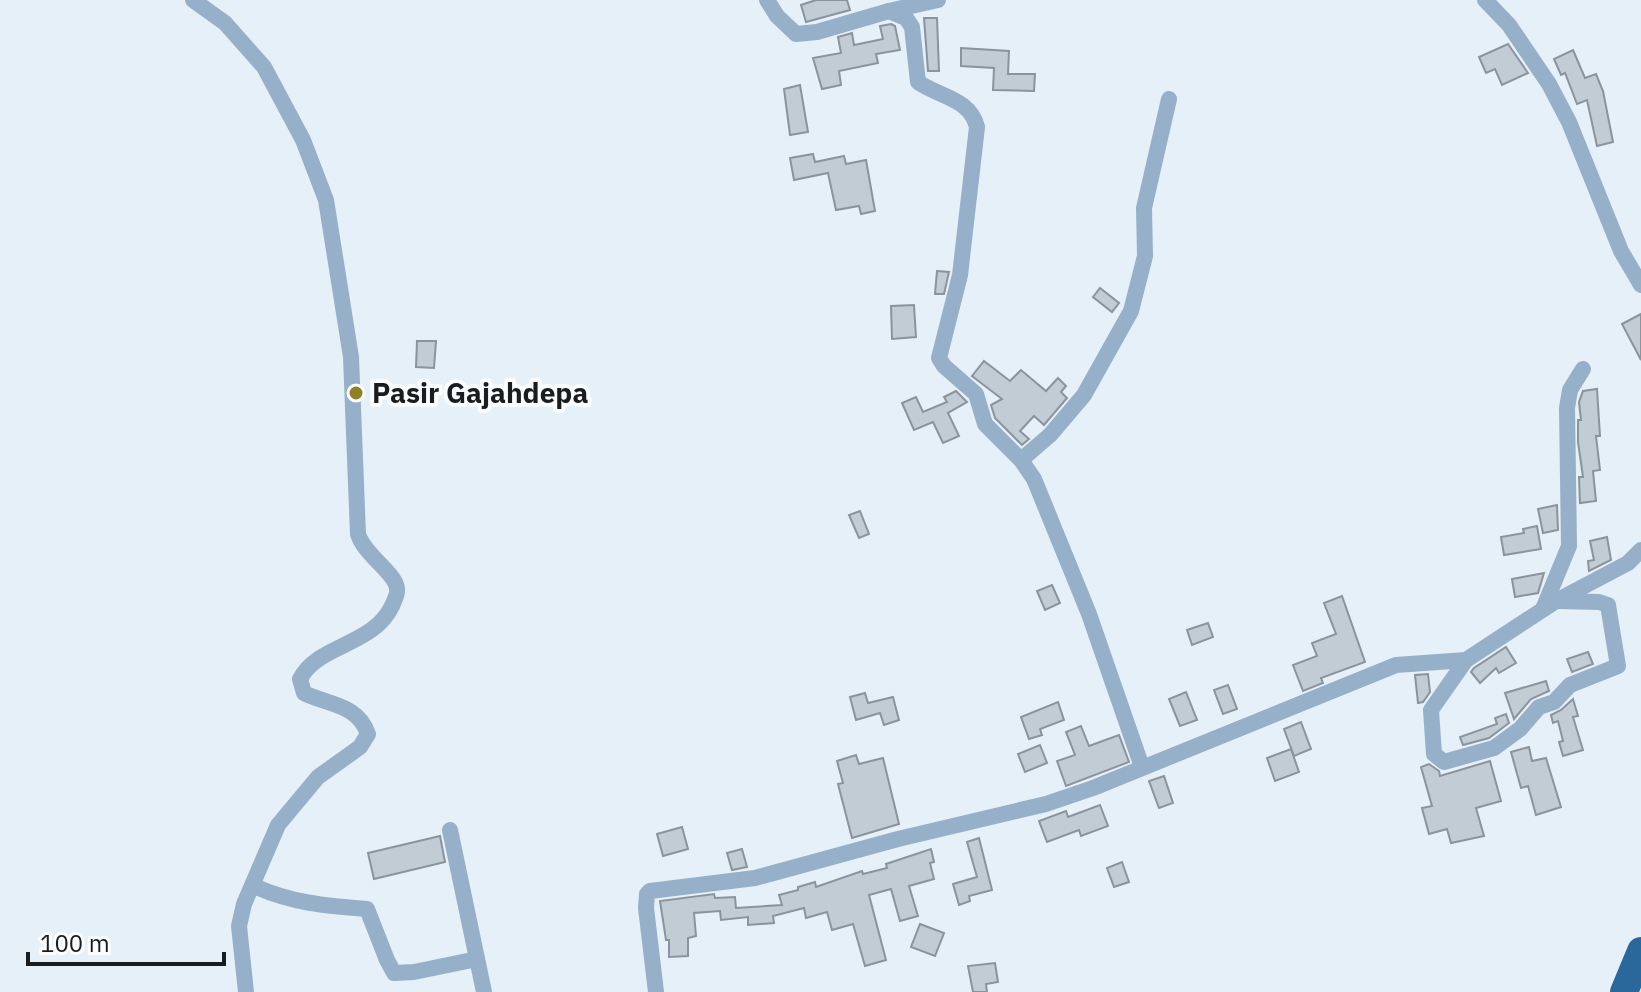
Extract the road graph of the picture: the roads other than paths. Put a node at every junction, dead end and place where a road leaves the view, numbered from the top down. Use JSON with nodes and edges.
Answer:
{"nodes":[{"id":1,"x":193,"y":0,"type":"edge"},
{"id":2,"x":767,"y":0,"type":"edge"},
{"id":3,"x":938,"y":0,"type":"edge"},
{"id":4,"x":1485,"y":0,"type":"edge"},
{"id":5,"x":889,"y":11,"type":"junction"},
{"id":6,"x":1169,"y":99,"type":"dead end"},
{"id":7,"x":1641,"y":285,"type":"edge"},
{"id":8,"x":1583,"y":369,"type":"dead end"},
{"id":9,"x":1021,"y":460,"type":"junction"},
{"id":10,"x":1641,"y":550,"type":"edge"},
{"id":11,"x":1549,"y":605,"type":"junction"},
{"id":12,"x":1466,"y":660,"type":"junction"},
{"id":13,"x":1142,"y":767,"type":"junction"},
{"id":14,"x":450,"y":830,"type":"dead end"},
{"id":15,"x":254,"y":886,"type":"junction"},
{"id":16,"x":1641,"y":951,"type":"edge"},
{"id":17,"x":477,"y":959,"type":"junction"},
{"id":18,"x":246,"y":992,"type":"edge"},
{"id":19,"x":484,"y":992,"type":"edge"},
{"id":20,"x":656,"y":992,"type":"edge"},
{"id":21,"x":1624,"y":992,"type":"edge"}],
"edges":[{"from":1,"to":15,"type":"street"},
{"from":2,"to":5,"type":"street"},
{"from":3,"to":5,"type":"street"},
{"from":4,"to":7,"type":"street"},
{"from":5,"to":9,"type":"street"},
{"from":6,"to":9,"type":"street"},
{"from":8,"to":11,"type":"street"},
{"from":9,"to":13,"type":"street"},
{"from":10,"to":11,"type":"street"},
{"from":11,"to":12,"type":"street"},
{"from":11,"to":12,"type":"street"},
{"from":12,"to":13,"type":"street"},
{"from":13,"to":20,"type":"street"},
{"from":14,"to":17,"type":"street"},
{"from":15,"to":17,"type":"street"},
{"from":15,"to":18,"type":"street"},
{"from":16,"to":21,"type":"highway"},
{"from":17,"to":19,"type":"street"}]}
